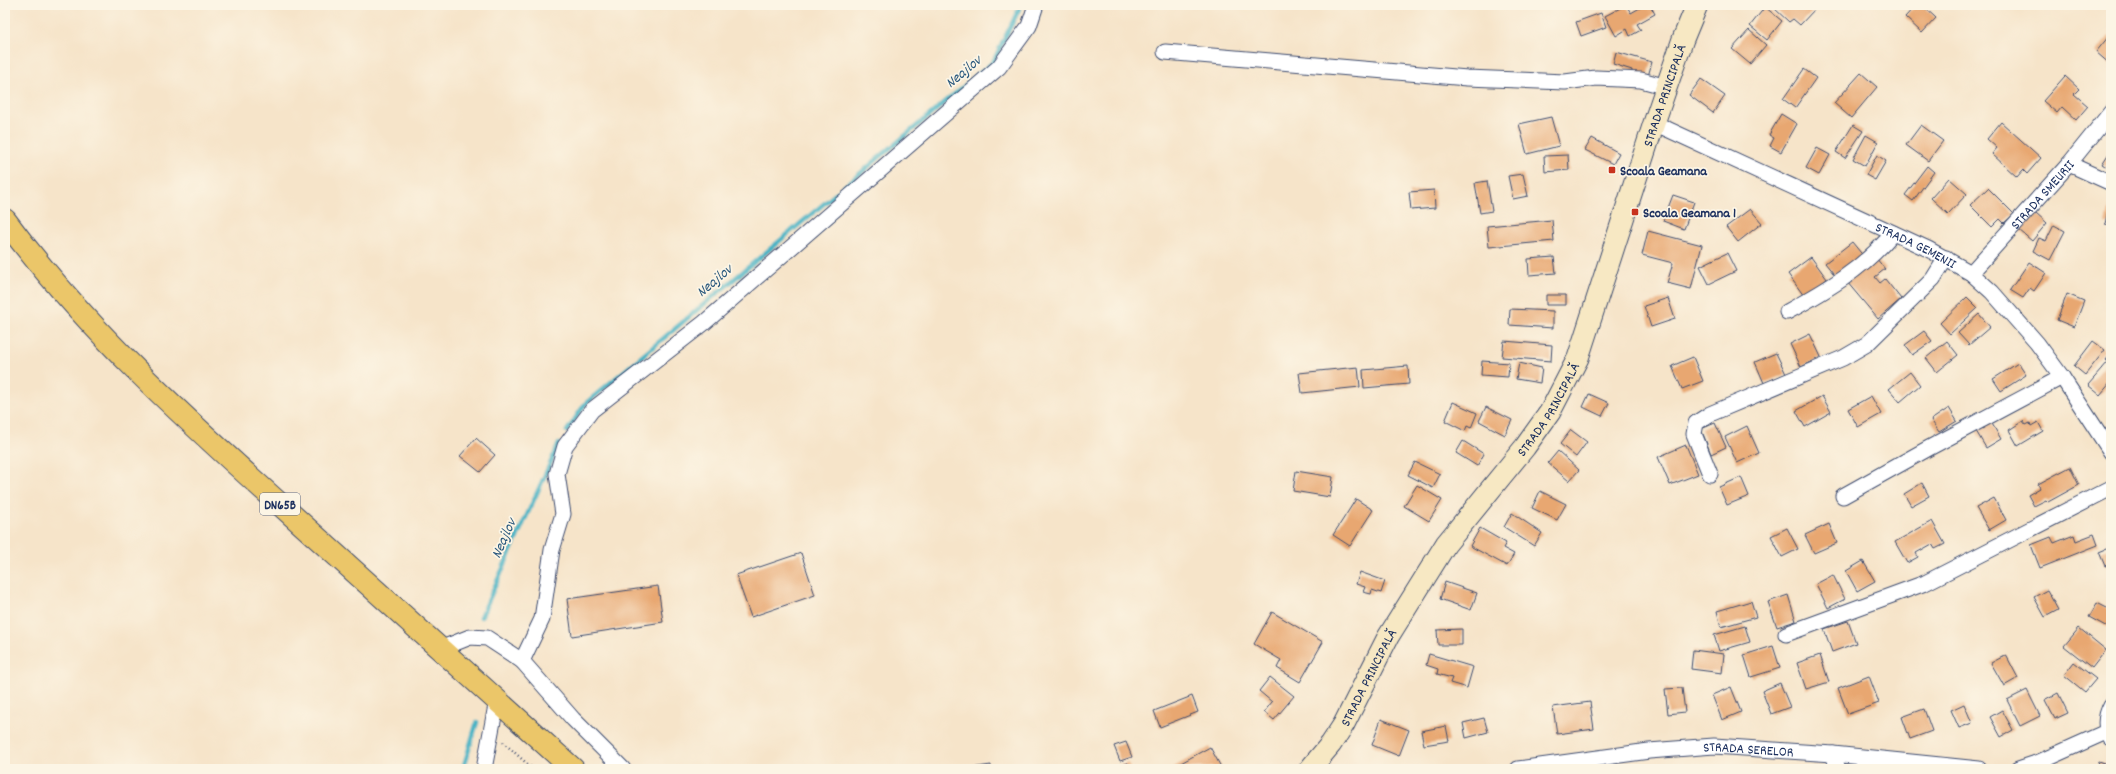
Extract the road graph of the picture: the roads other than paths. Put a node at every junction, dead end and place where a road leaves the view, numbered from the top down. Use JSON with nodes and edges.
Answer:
{"nodes":[{"id":1,"x":1036,"y":5,"type":"edge"},
{"id":2,"x":1697,"y":5,"type":"edge"},
{"id":3,"x":1165,"y":52,"type":"dead end"},
{"id":4,"x":1667,"y":87,"type":"junction"},
{"id":5,"x":2111,"y":112,"type":"edge"},
{"id":6,"x":1654,"y":123,"type":"junction"},
{"id":7,"x":2069,"y":164,"type":"junction"},
{"id":8,"x":2111,"y":183,"type":"edge"},
{"id":9,"x":5,"y":220,"type":"edge"},
{"id":10,"x":1893,"y":233,"type":"junction"},
{"id":11,"x":1946,"y":258,"type":"junction"},
{"id":12,"x":1971,"y":274,"type":"junction"},
{"id":13,"x":1786,"y":312,"type":"dead end"},
{"id":14,"x":2062,"y":377,"type":"junction"},
{"id":15,"x":2111,"y":452,"type":"edge"},
{"id":16,"x":1710,"y":474,"type":"dead end"},
{"id":17,"x":2111,"y":488,"type":"edge"},
{"id":18,"x":1843,"y":496,"type":"dead end"},
{"id":19,"x":1786,"y":634,"type":"dead end"},
{"id":20,"x":440,"y":649,"type":"junction"},
{"id":21,"x":522,"y":660,"type":"junction"},
{"id":22,"x":497,"y":700,"type":"junction"},
{"id":23,"x":2111,"y":705,"type":"edge"},
{"id":24,"x":2109,"y":736,"type":"edge"},
{"id":25,"x":1833,"y":754,"type":"junction"},
{"id":26,"x":1615,"y":763,"type":"edge"},
{"id":27,"x":484,"y":769,"type":"edge"},
{"id":28,"x":573,"y":769,"type":"edge"},
{"id":29,"x":623,"y":769,"type":"edge"},
{"id":30,"x":1310,"y":769,"type":"edge"},
{"id":31,"x":1521,"y":769,"type":"edge"},
{"id":32,"x":1838,"y":769,"type":"edge"},
{"id":33,"x":1979,"y":769,"type":"edge"},
{"id":34,"x":2018,"y":769,"type":"edge"}],
"edges":[{"from":1,"to":21,"type":"street"},
{"from":2,"to":4,"type":"main road","name":"STRADA PRINCIPALĂ"},
{"from":3,"to":4,"type":"street"},
{"from":4,"to":6,"type":"main road","name":"STRADA PRINCIPALĂ"},
{"from":5,"to":7,"type":"street","name":"STRADA SMEURII"},
{"from":6,"to":10,"type":"street","name":"STRADA GEMENII"},
{"from":6,"to":30,"type":"main road","name":"STRADA PRINCIPALĂ"},
{"from":7,"to":8,"type":"street"},
{"from":7,"to":12,"type":"street","name":"STRADA SMEURII"},
{"from":9,"to":20,"type":"main road","number":"DN65B"},
{"from":10,"to":11,"type":"street","name":"STRADA GEMENII"},
{"from":10,"to":13,"type":"street"},
{"from":11,"to":12,"type":"street","name":"STRADA GEMENII"},
{"from":11,"to":16,"type":"street"},
{"from":12,"to":14,"type":"street","name":"STRADA GEMENII"},
{"from":14,"to":15,"type":"street","name":"STRADA GEMENII"},
{"from":14,"to":18,"type":"street"},
{"from":17,"to":19,"type":"street"},
{"from":20,"to":21,"type":"street"},
{"from":20,"to":22,"type":"main road","number":"DN65B"},
{"from":21,"to":29,"type":"street"},
{"from":22,"to":27,"type":"street"},
{"from":22,"to":28,"type":"main road","number":"DN65B"},
{"from":23,"to":24,"type":"street"},
{"from":24,"to":34,"type":"street"},
{"from":25,"to":26,"type":"street","name":"STRADA SERELOR"},
{"from":25,"to":32,"type":"street"},
{"from":25,"to":33,"type":"street","name":"STRADA SERELOR"},
{"from":26,"to":31,"type":"street","name":"STRADA SERELOR"}]}
